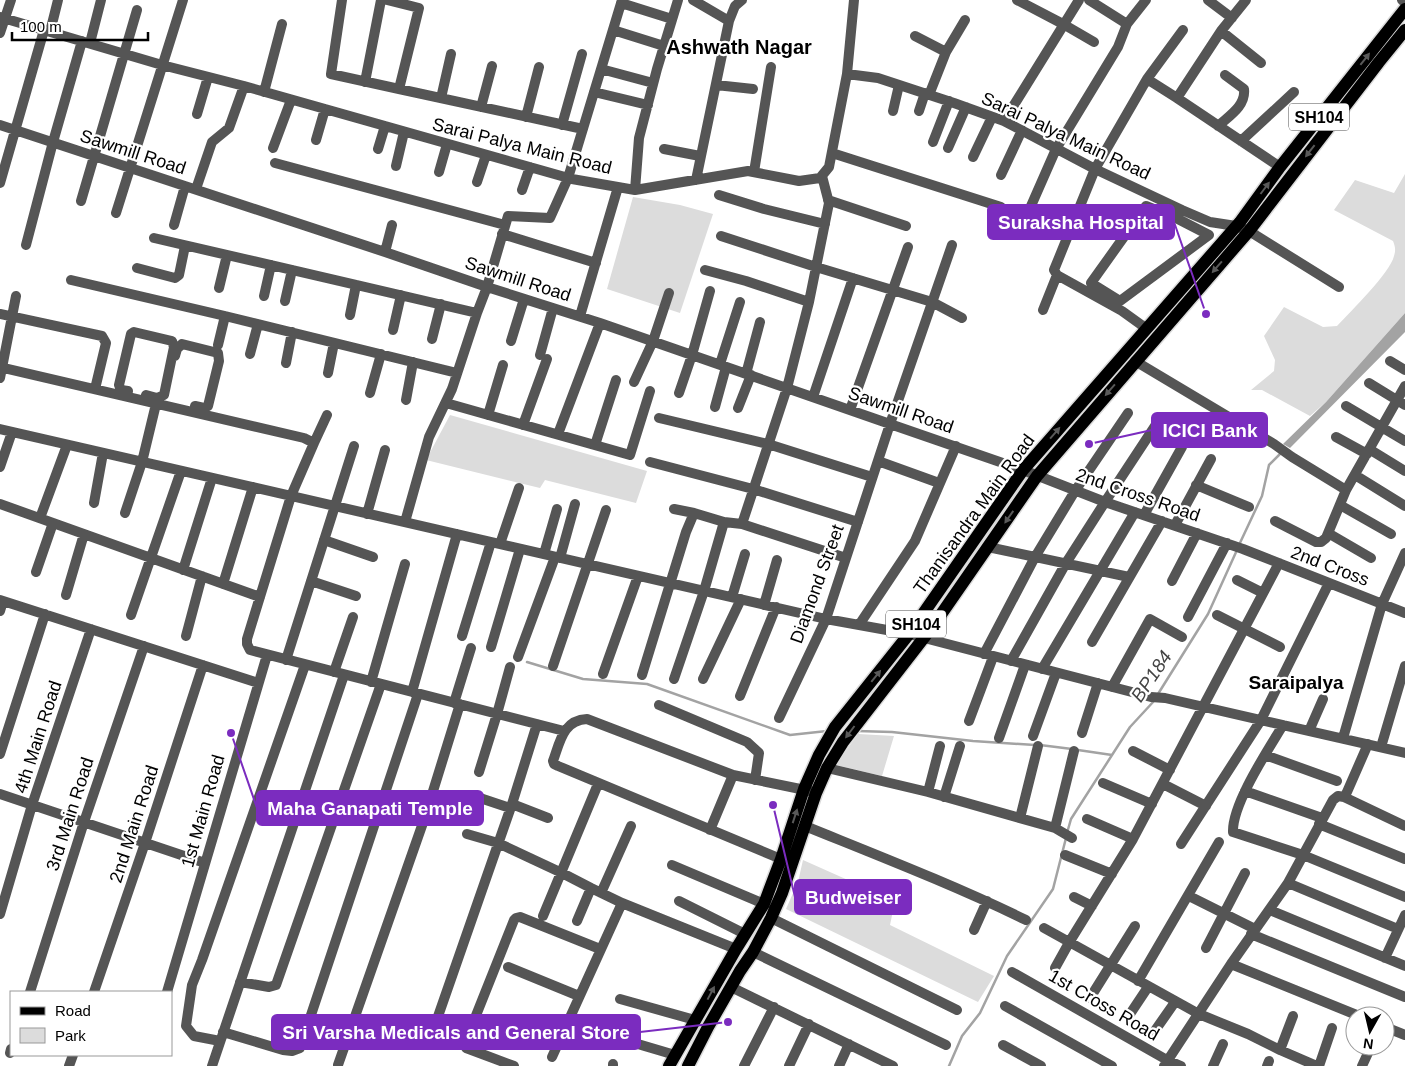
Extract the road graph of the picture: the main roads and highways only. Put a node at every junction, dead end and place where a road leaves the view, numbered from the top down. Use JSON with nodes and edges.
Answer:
{"nodes":[{"id":1,"x":1405,"y":9,"type":"edge"},
{"id":2,"x":1405,"y":30,"type":"edge"},
{"id":3,"x":810,"y":791,"type":"junction"},
{"id":4,"x":672,"y":1061,"type":"edge"},
{"id":5,"x":688,"y":1066,"type":"edge"}],
"edges":[{"from":3,"to":1,"type":"main road","name":"Thanisandra Main Road","number":"SH104","one_way":true},
{"from":2,"to":3,"type":"main road","name":"Thanisandra Main Road","number":"SH104","one_way":true},
{"from":4,"to":3,"type":"main road","name":"Thanisandra Main Road","number":"SH104","one_way":true},
{"from":3,"to":5,"type":"main road","name":"Thanisandra Main Road","number":"SH104"}]}
